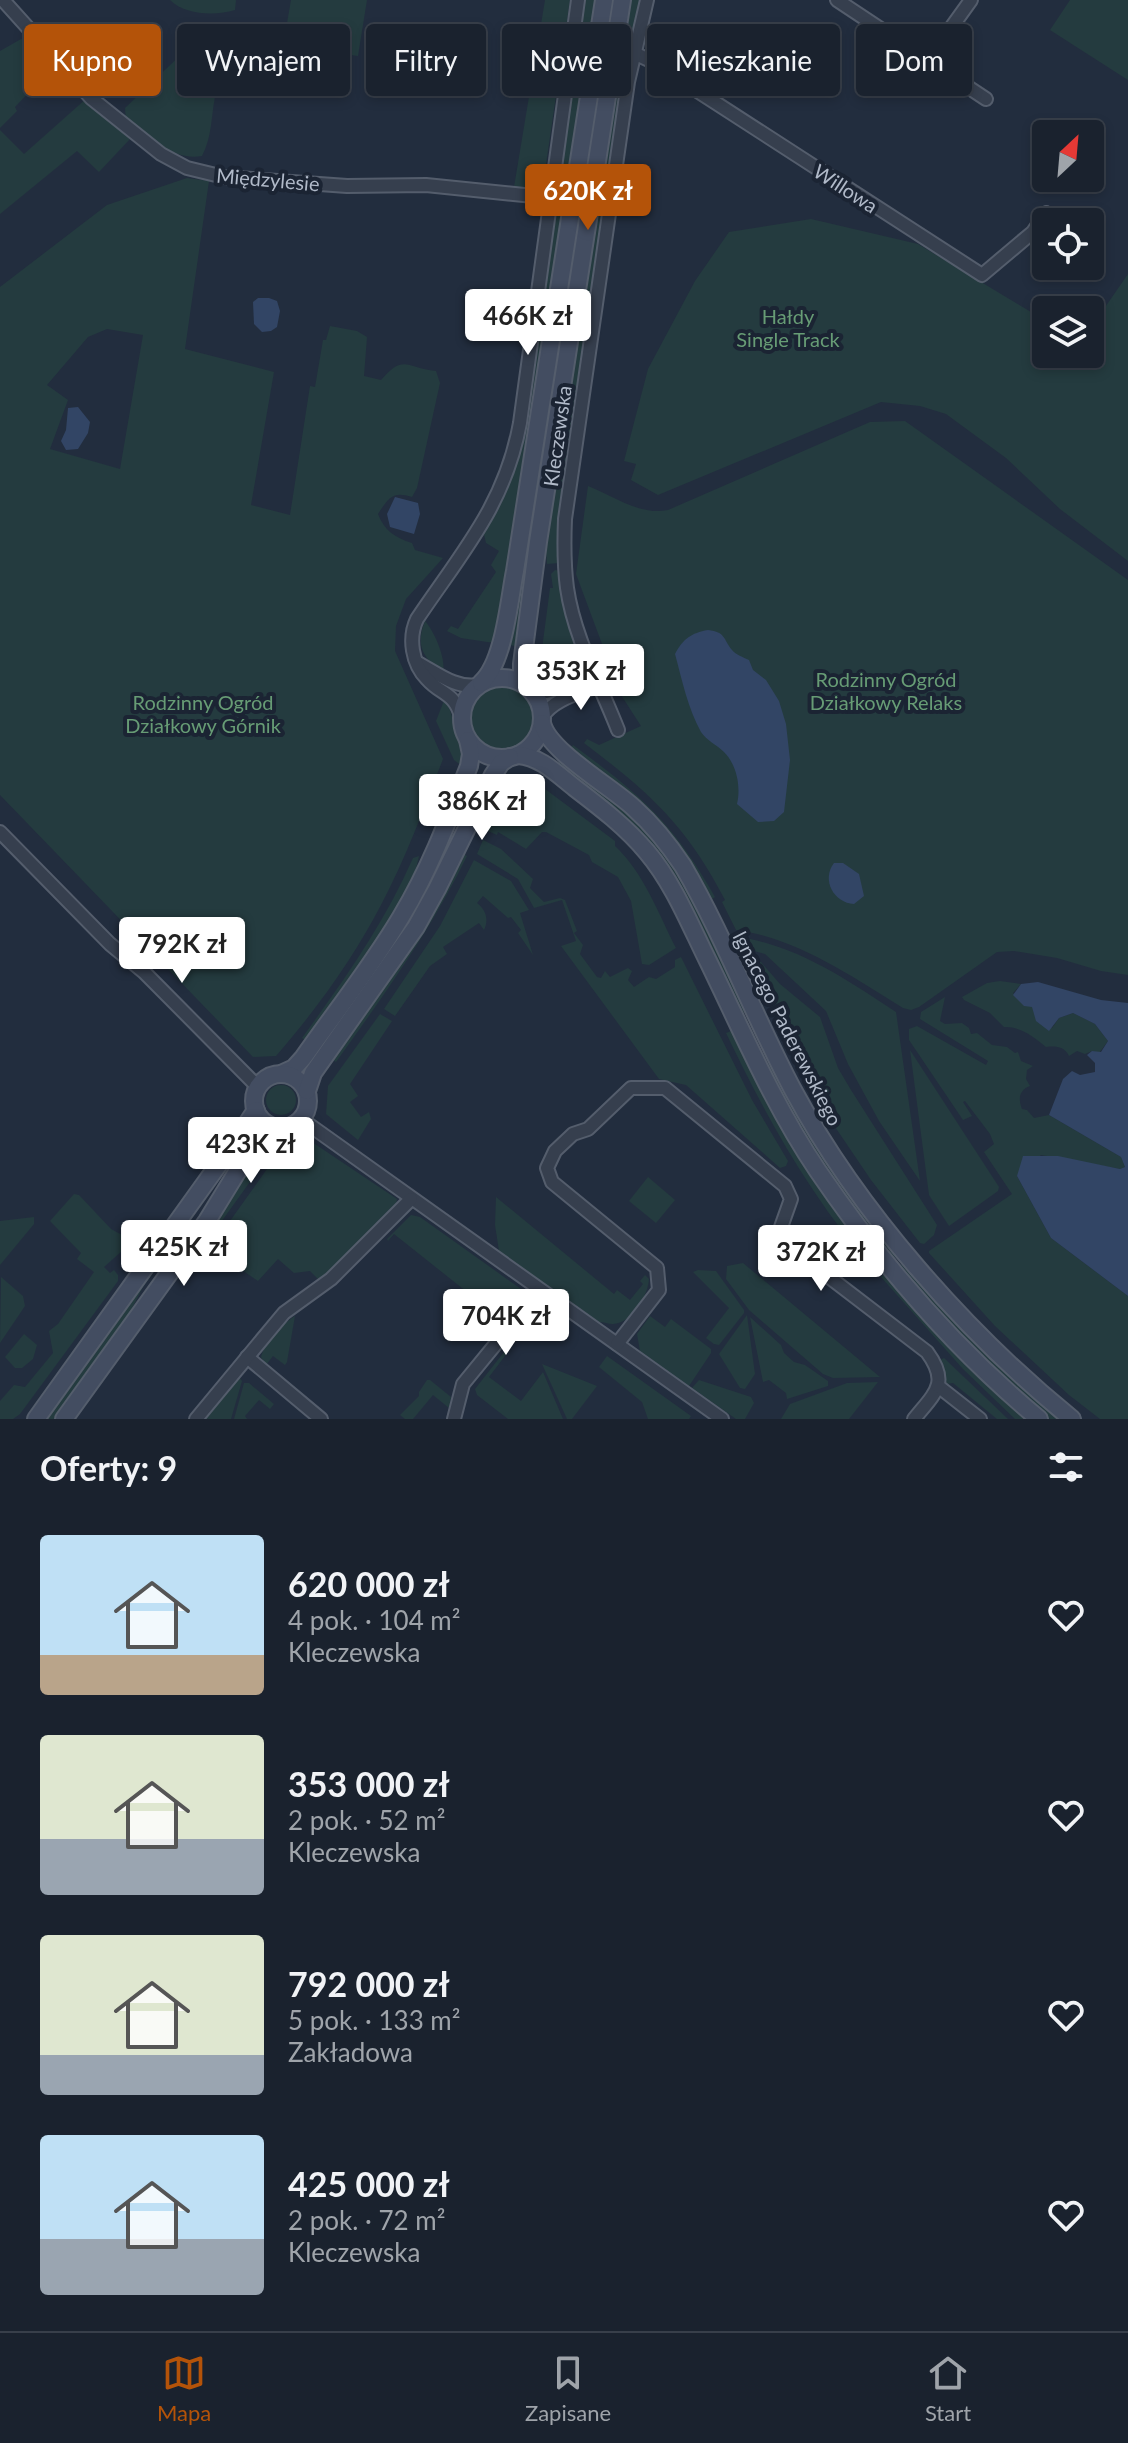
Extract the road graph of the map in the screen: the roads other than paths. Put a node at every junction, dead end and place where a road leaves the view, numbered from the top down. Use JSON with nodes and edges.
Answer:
{"nodes":[{"id":1,"x":3,"y":0,"type":"edge"},
{"id":2,"x":578,"y":0,"type":"edge"},
{"id":3,"x":604,"y":0,"type":"edge"},
{"id":4,"x":622,"y":0,"type":"edge"},
{"id":5,"x":647,"y":0,"type":"edge"},
{"id":6,"x":837,"y":0,"type":"edge"},
{"id":7,"x":971,"y":0,"type":"edge"},
{"id":8,"x":873,"y":24,"type":"edge"},
{"id":9,"x":954,"y":24,"type":"edge"},
{"id":10,"x":634,"y":53,"type":"junction"},
{"id":11,"x":972,"y":90,"type":"edge"},
{"id":12,"x":986,"y":99,"type":"dead end"},
{"id":13,"x":553,"y":198,"type":"junction"},
{"id":14,"x":1032,"y":233,"type":"edge"},
{"id":15,"x":418,"y":663,"type":"junction"},
{"id":16,"x":598,"y":680,"type":"junction"},
{"id":17,"x":480,"y":684,"type":"junction"},
{"id":18,"x":529,"y":688,"type":"junction"},
{"id":19,"x":461,"y":716,"type":"junction"},
{"id":20,"x":542,"y":720,"type":"junction"},
{"id":21,"x":618,"y":730,"type":"dead end"},
{"id":22,"x":468,"y":740,"type":"junction"},
{"id":23,"x":514,"y":756,"type":"junction"},
{"id":24,"x":0,"y":832,"type":"edge"},
{"id":25,"x":283,"y":1073,"type":"junction"},
{"id":26,"x":258,"y":1087,"type":"junction"},
{"id":27,"x":307,"y":1091,"type":"junction"},
{"id":28,"x":256,"y":1110,"type":"junction"},
{"id":29,"x":301,"y":1119,"type":"junction"},
{"id":30,"x":273,"y":1127,"type":"junction"},
{"id":31,"x":411,"y":1199,"type":"junction"},
{"id":32,"x":540,"y":1290,"type":"junction"},
{"id":33,"x":617,"y":1344,"type":"junction"},
{"id":34,"x":247,"y":1357,"type":"junction"},
{"id":35,"x":88,"y":1386,"type":"junction"},
{"id":36,"x":938,"y":1386,"type":"junction"},
{"id":37,"x":36,"y":1419,"type":"edge"},
{"id":38,"x":64,"y":1419,"type":"edge"},
{"id":39,"x":78,"y":1419,"type":"edge"},
{"id":40,"x":196,"y":1419,"type":"edge"},
{"id":41,"x":321,"y":1419,"type":"edge"},
{"id":42,"x":454,"y":1419,"type":"edge"},
{"id":43,"x":722,"y":1419,"type":"edge"},
{"id":44,"x":914,"y":1419,"type":"edge"},
{"id":45,"x":980,"y":1419,"type":"edge"},
{"id":46,"x":1039,"y":1419,"type":"edge"},
{"id":47,"x":1072,"y":1419,"type":"edge"}],
"edges":[{"from":1,"to":13,"type":"street","name":"Międzylesie"},
{"from":2,"to":13,"type":"street"},
{"from":3,"to":17,"type":"main road","name":"Kleczewska"},
{"from":4,"to":18,"type":"main road","name":"Kleczewska"},
{"from":5,"to":10,"type":"street","name":"Kleczewska"},
{"from":6,"to":8,"type":"street"},
{"from":7,"to":9,"type":"street"},
{"from":10,"to":14,"type":"street","name":"Willowa"},
{"from":10,"to":16,"type":"street","name":"Kleczewska"},
{"from":11,"to":12,"type":"street"},
{"from":13,"to":15,"type":"street"},
{"from":15,"to":17,"type":"street"},
{"from":15,"to":19,"type":"street"},
{"from":16,"to":18,"type":"street"},
{"from":16,"to":20,"type":"street"},
{"from":16,"to":21,"type":"street","name":"Kleczewska"},
{"from":17,"to":18,"type":"main road"},
{"from":17,"to":19,"type":"main road"},
{"from":18,"to":20,"type":"main road"},
{"from":19,"to":22,"type":"main road"},
{"from":20,"to":23,"type":"main road"},
{"from":20,"to":47,"type":"main road","name":"Ignacego Paderewskiego"},
{"from":22,"to":23,"type":"main road"},
{"from":22,"to":25,"type":"main road"},
{"from":23,"to":27,"type":"main road"},
{"from":23,"to":46,"type":"main road","name":"Ignacego Paderewskiego"},
{"from":24,"to":26,"type":"street"},
{"from":25,"to":26,"type":"main road"},
{"from":25,"to":27,"type":"main road"},
{"from":26,"to":28,"type":"main road"},
{"from":27,"to":29,"type":"main road"},
{"from":28,"to":30,"type":"main road"},
{"from":28,"to":37,"type":"main road"},
{"from":29,"to":30,"type":"main road"},
{"from":29,"to":31,"type":"street"},
{"from":30,"to":35,"type":"main road"},
{"from":31,"to":32,"type":"street"},
{"from":31,"to":34,"type":"street"},
{"from":32,"to":33,"type":"street"},
{"from":32,"to":42,"type":"street"},
{"from":33,"to":36,"type":"street"},
{"from":33,"to":43,"type":"street"},
{"from":34,"to":40,"type":"street"},
{"from":34,"to":41,"type":"street"},
{"from":35,"to":38,"type":"main road"},
{"from":35,"to":39,"type":"main road"},
{"from":36,"to":44,"type":"street"},
{"from":36,"to":45,"type":"street"}]}
